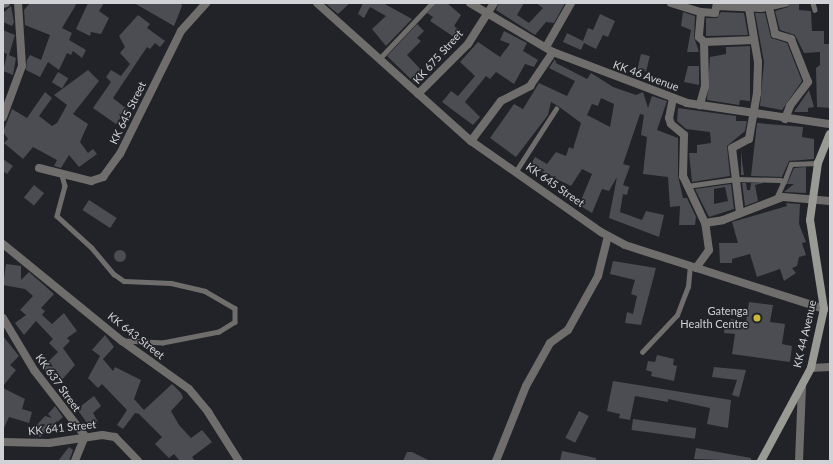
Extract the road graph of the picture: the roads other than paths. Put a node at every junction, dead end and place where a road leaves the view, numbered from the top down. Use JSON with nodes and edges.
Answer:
{"nodes":[{"id":1,"x":18,"y":3,"type":"edge"},
{"id":2,"x":206,"y":3,"type":"edge"},
{"id":3,"x":316,"y":3,"type":"edge"},
{"id":4,"x":432,"y":3,"type":"edge"},
{"id":5,"x":470,"y":3,"type":"edge"},
{"id":6,"x":494,"y":3,"type":"edge"},
{"id":7,"x":571,"y":3,"type":"edge"},
{"id":8,"x":671,"y":3,"type":"edge"},
{"id":9,"x":785,"y":3,"type":"edge"},
{"id":10,"x":813,"y":3,"type":"edge"},
{"id":11,"x":717,"y":5,"type":"edge"},
{"id":12,"x":769,"y":5,"type":"edge"},
{"id":13,"x":749,"y":8,"type":"junction"},
{"id":14,"x":815,"y":10,"type":"dead end"},
{"id":15,"x":701,"y":12,"type":"junction"},
{"id":16,"x":484,"y":13,"type":"junction"},
{"id":17,"x":754,"y":40,"type":"junction"},
{"id":18,"x":704,"y":42,"type":"junction"},
{"id":19,"x":550,"y":49,"type":"junction"},
{"id":20,"x":379,"y":59,"type":"junction"},
{"id":21,"x":418,"y":94,"type":"junction"},
{"id":22,"x":673,"y":98,"type":"junction"},
{"id":23,"x":700,"y":105,"type":"junction"},
{"id":24,"x":556,"y":108,"type":"dead end"},
{"id":25,"x":754,"y":114,"type":"junction"},
{"id":26,"x":3,"y":117,"type":"edge"},
{"id":27,"x":785,"y":119,"type":"junction"},
{"id":28,"x":830,"y":124,"type":"edge"},
{"id":29,"x":830,"y":134,"type":"edge"},
{"id":30,"x":471,"y":141,"type":"junction"},
{"id":31,"x":818,"y":163,"type":"junction"},
{"id":32,"x":40,"y":168,"type":"dead end"},
{"id":33,"x":516,"y":171,"type":"junction"},
{"id":34,"x":62,"y":175,"type":"junction"},
{"id":35,"x":736,"y":180,"type":"junction"},
{"id":36,"x":784,"y":182,"type":"junction"},
{"id":37,"x":686,"y":186,"type":"junction"},
{"id":38,"x":777,"y":198,"type":"junction"},
{"id":39,"x":812,"y":198,"type":"junction"},
{"id":40,"x":830,"y":201,"type":"edge"},
{"id":41,"x":740,"y":213,"type":"junction"},
{"id":42,"x":705,"y":222,"type":"junction"},
{"id":43,"x":608,"y":236,"type":"junction"},
{"id":44,"x":3,"y":244,"type":"edge"},
{"id":45,"x":693,"y":267,"type":"junction"},
{"id":46,"x":824,"y":309,"type":"junction"},
{"id":47,"x":3,"y":318,"type":"edge"},
{"id":48,"x":122,"y":341,"type":"junction"},
{"id":49,"x":642,"y":352,"type":"dead end"},
{"id":50,"x":830,"y":367,"type":"edge"},
{"id":51,"x":810,"y":368,"type":"junction"},
{"id":52,"x":802,"y":386,"type":"junction"},
{"id":53,"x":85,"y":436,"type":"junction"},
{"id":54,"x":3,"y":442,"type":"edge"},
{"id":55,"x":76,"y":461,"type":"edge"},
{"id":56,"x":138,"y":461,"type":"edge"},
{"id":57,"x":239,"y":461,"type":"edge"},
{"id":58,"x":496,"y":461,"type":"edge"},
{"id":59,"x":761,"y":461,"type":"edge"},
{"id":60,"x":798,"y":461,"type":"edge"}],
"edges":[{"from":1,"to":26,"type":"street"},
{"from":2,"to":34,"type":"street","name":"KK 645 Street"},
{"from":3,"to":20,"type":"street","name":"KK 645 Street"},
{"from":4,"to":20,"type":"lane"},
{"from":5,"to":16,"type":"street","name":"KK 46 Avenue"},
{"from":6,"to":16,"type":"street","name":"KK 675 Street"},
{"from":7,"to":19,"type":"street"},
{"from":8,"to":15,"type":"street"},
{"from":9,"to":12,"type":"street"},
{"from":10,"to":14,"type":"lane"},
{"from":11,"to":13,"type":"street"},
{"from":11,"to":15,"type":"street"},
{"from":12,"to":13,"type":"street"},
{"from":12,"to":27,"type":"street"},
{"from":13,"to":17,"type":"street"},
{"from":15,"to":18,"type":"street"},
{"from":16,"to":19,"type":"street","name":"KK 46 Avenue"},
{"from":16,"to":21,"type":"street","name":"KK 675 Street"},
{"from":17,"to":18,"type":"street"},
{"from":17,"to":25,"type":"street"},
{"from":18,"to":23,"type":"street"},
{"from":19,"to":22,"type":"street","name":"KK 46 Avenue"},
{"from":19,"to":30,"type":"street"},
{"from":20,"to":21,"type":"street","name":"KK 645 Street"},
{"from":21,"to":30,"type":"street","name":"KK 645 Street"},
{"from":22,"to":23,"type":"street","name":"KK 46 Avenue"},
{"from":22,"to":37,"type":"street"},
{"from":23,"to":25,"type":"street","name":"KK 46 Avenue"},
{"from":24,"to":33,"type":"lane"},
{"from":25,"to":27,"type":"street","name":"KK 46 Avenue"},
{"from":25,"to":35,"type":"street"},
{"from":27,"to":28,"type":"street","name":"KK 46 Avenue"},
{"from":29,"to":31,"type":"main road","name":"KK 44 Avenue"},
{"from":30,"to":33,"type":"street","name":"KK 645 Street"},
{"from":31,"to":36,"type":"lane"},
{"from":31,"to":39,"type":"main road","name":"KK 44 Avenue"},
{"from":32,"to":34,"type":"street","name":"KK 645 Street"},
{"from":33,"to":43,"type":"street","name":"KK 645 Street"},
{"from":34,"to":48,"type":"lane"},
{"from":35,"to":36,"type":"lane"},
{"from":35,"to":37,"type":"lane"},
{"from":35,"to":41,"type":"street"},
{"from":36,"to":38,"type":"lane"},
{"from":37,"to":42,"type":"street"},
{"from":38,"to":39,"type":"street"},
{"from":38,"to":41,"type":"street"},
{"from":39,"to":40,"type":"street"},
{"from":39,"to":46,"type":"main road","name":"KK 44 Avenue"},
{"from":41,"to":42,"type":"street"},
{"from":42,"to":45,"type":"street"},
{"from":43,"to":45,"type":"street","name":"KK 645 Street"},
{"from":43,"to":58,"type":"street"},
{"from":44,"to":48,"type":"street","name":"KK 643 Street"},
{"from":45,"to":46,"type":"street","name":"KK 645 Street"},
{"from":45,"to":49,"type":"lane"},
{"from":46,"to":51,"type":"main road","name":"KK 44 Avenue"},
{"from":47,"to":53,"type":"street","name":"KK 637 Street"},
{"from":48,"to":57,"type":"street","name":"KK 643 Street"},
{"from":50,"to":51,"type":"street"},
{"from":51,"to":52,"type":"main road","name":"KK 44 Avenue"},
{"from":52,"to":59,"type":"main road","name":"KK 44 Avenue"},
{"from":52,"to":60,"type":"street"},
{"from":53,"to":54,"type":"street","name":"KK 641 Street"},
{"from":53,"to":55,"type":"street"},
{"from":53,"to":56,"type":"street","name":"KK 641 Street"}]}
